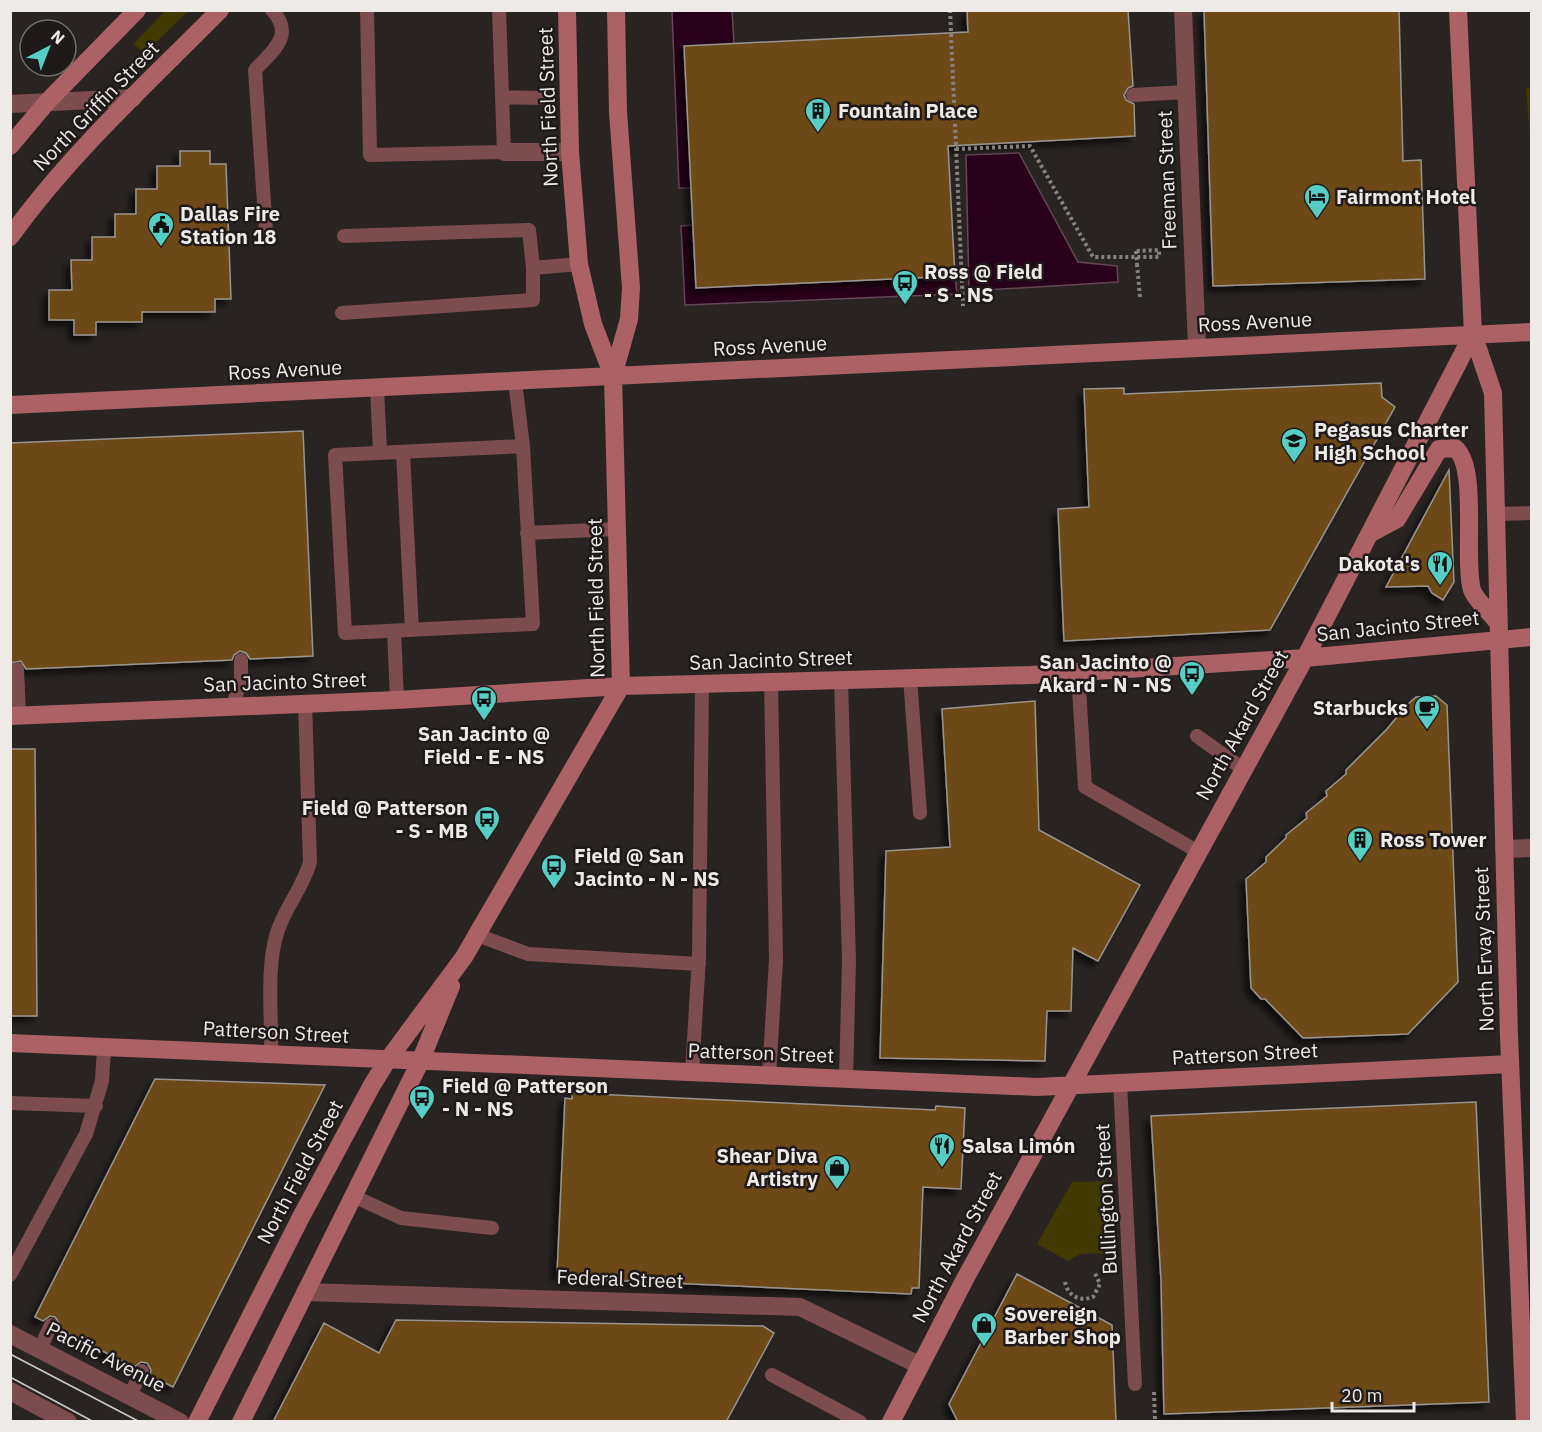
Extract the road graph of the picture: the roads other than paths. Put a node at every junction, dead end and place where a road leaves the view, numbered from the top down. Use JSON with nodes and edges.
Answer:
{"nodes":[{"id":1,"x":137,"y":10,"type":"edge"},
{"id":2,"x":220,"y":10,"type":"edge"},
{"id":3,"x":272,"y":10,"type":"edge"},
{"id":4,"x":367,"y":10,"type":"edge"},
{"id":5,"x":499,"y":10,"type":"edge"},
{"id":6,"x":567,"y":10,"type":"edge"},
{"id":7,"x":616,"y":10,"type":"edge"},
{"id":8,"x":1183,"y":10,"type":"edge"},
{"id":9,"x":1458,"y":10,"type":"edge"},
{"id":10,"x":1186,"y":92,"type":"junction"},
{"id":11,"x":1133,"y":95,"type":"dead end"},
{"id":12,"x":133,"y":98,"type":"junction"},
{"id":13,"x":502,"y":98,"type":"junction"},
{"id":14,"x":544,"y":98,"type":"dead end"},
{"id":15,"x":47,"y":102,"type":"junction"},
{"id":16,"x":10,"y":104,"type":"edge"},
{"id":17,"x":10,"y":146,"type":"edge"},
{"id":18,"x":504,"y":152,"type":"junction"},
{"id":19,"x":570,"y":152,"type":"junction"},
{"id":20,"x":266,"y":233,"type":"dead end"},
{"id":21,"x":344,"y":236,"type":"dead end"},
{"id":22,"x":10,"y":237,"type":"edge"},
{"id":23,"x":579,"y":264,"type":"junction"},
{"id":24,"x":533,"y":268,"type":"junction"},
{"id":25,"x":342,"y":313,"type":"dead end"},
{"id":26,"x":1532,"y":332,"type":"edge"},
{"id":27,"x":1473,"y":334,"type":"junction"},
{"id":28,"x":1197,"y":347,"type":"junction"},
{"id":29,"x":614,"y":376,"type":"junction"},
{"id":30,"x":515,"y":381,"type":"junction"},
{"id":31,"x":377,"y":388,"type":"junction"},
{"id":32,"x":10,"y":405,"type":"edge"},
{"id":33,"x":523,"y":446,"type":"junction"},
{"id":34,"x":380,"y":452,"type":"junction"},
{"id":35,"x":403,"y":452,"type":"junction"},
{"id":36,"x":1531,"y":513,"type":"edge"},
{"id":37,"x":1496,"y":514,"type":"junction"},
{"id":38,"x":617,"y":529,"type":"junction"},
{"id":39,"x":527,"y":533,"type":"junction"},
{"id":40,"x":1371,"y":533,"type":"junction"},
{"id":41,"x":412,"y":630,"type":"junction"},
{"id":42,"x":394,"y":631,"type":"junction"},
{"id":43,"x":1499,"y":631,"type":"junction"},
{"id":44,"x":1532,"y":637,"type":"edge"},
{"id":45,"x":1305,"y":658,"type":"junction"},
{"id":46,"x":242,"y":660,"type":"dead end"},
{"id":47,"x":17,"y":669,"type":"dead end"},
{"id":48,"x":1078,"y":672,"type":"junction"},
{"id":49,"x":910,"y":678,"type":"junction"},
{"id":50,"x":842,"y":680,"type":"junction"},
{"id":51,"x":771,"y":681,"type":"junction"},
{"id":52,"x":702,"y":684,"type":"junction"},
{"id":53,"x":621,"y":686,"type":"junction"},
{"id":54,"x":397,"y":699,"type":"junction"},
{"id":55,"x":305,"y":703,"type":"junction"},
{"id":56,"x":233,"y":706,"type":"junction"},
{"id":57,"x":15,"y":715,"type":"edge"},
{"id":58,"x":1197,"y":736,"type":"dead end"},
{"id":59,"x":1243,"y":769,"type":"junction"},
{"id":60,"x":920,"y":813,"type":"dead end"},
{"id":61,"x":1532,"y":848,"type":"edge"},
{"id":62,"x":1504,"y":849,"type":"junction"},
{"id":63,"x":1197,"y":851,"type":"junction"},
{"id":64,"x":477,"y":935,"type":"junction"},
{"id":65,"x":464,"y":957,"type":"junction"},
{"id":66,"x":699,"y":964,"type":"junction"},
{"id":67,"x":10,"y":1043,"type":"edge"},
{"id":68,"x":104,"y":1048,"type":"junction"},
{"id":69,"x":271,"y":1054,"type":"junction"},
{"id":70,"x":387,"y":1061,"type":"junction"},
{"id":71,"x":420,"y":1062,"type":"junction"},
{"id":72,"x":1510,"y":1064,"type":"junction"},
{"id":73,"x":692,"y":1073,"type":"junction"},
{"id":74,"x":769,"y":1076,"type":"junction"},
{"id":75,"x":846,"y":1079,"type":"junction"},
{"id":76,"x":1120,"y":1083,"type":"junction"},
{"id":77,"x":1071,"y":1086,"type":"junction"},
{"id":78,"x":10,"y":1103,"type":"edge"},
{"id":79,"x":96,"y":1106,"type":"junction"},
{"id":80,"x":353,"y":1196,"type":"junction"},
{"id":81,"x":492,"y":1228,"type":"dead end"},
{"id":82,"x":12,"y":1269,"type":"edge"},
{"id":83,"x":305,"y":1292,"type":"junction"},
{"id":84,"x":51,"y":1326,"type":"dead end"},
{"id":85,"x":10,"y":1334,"type":"edge"},
{"id":86,"x":40,"y":1349,"type":"junction"},
{"id":87,"x":919,"y":1365,"type":"junction"},
{"id":88,"x":142,"y":1371,"type":"dead end"},
{"id":89,"x":772,"y":1375,"type":"dead end"},
{"id":90,"x":1135,"y":1384,"type":"dead end"},
{"id":91,"x":10,"y":1391,"type":"edge"},
{"id":92,"x":130,"y":1395,"type":"junction"},
{"id":93,"x":68,"y":1422,"type":"edge"},
{"id":94,"x":180,"y":1422,"type":"edge"},
{"id":95,"x":197,"y":1422,"type":"edge"},
{"id":96,"x":241,"y":1422,"type":"edge"},
{"id":97,"x":860,"y":1422,"type":"edge"},
{"id":98,"x":891,"y":1422,"type":"edge"},
{"id":99,"x":1525,"y":1422,"type":"edge"}],
"edges":[{"from":1,"to":15,"type":"street","name":"North Griffin Street"},
{"from":2,"to":12,"type":"street","name":"North Griffin Street"},
{"from":3,"to":20,"type":"lane"},
{"from":4,"to":18,"type":"lane"},
{"from":5,"to":13,"type":"lane"},
{"from":6,"to":19,"type":"street","name":"North Field Street"},
{"from":7,"to":29,"type":"street","name":"North Field Street"},
{"from":8,"to":10,"type":"street","name":"Freeman Street"},
{"from":9,"to":27,"type":"street","name":"North Akard Street"},
{"from":10,"to":11,"type":"lane"},
{"from":10,"to":28,"type":"street","name":"Freeman Street"},
{"from":12,"to":15,"type":"street"},
{"from":12,"to":22,"type":"street","name":"North Griffin Street"},
{"from":13,"to":14,"type":"lane"},
{"from":13,"to":18,"type":"lane"},
{"from":15,"to":16,"type":"street"},
{"from":15,"to":17,"type":"street","name":"North Griffin Street"},
{"from":18,"to":19,"type":"street"},
{"from":19,"to":23,"type":"street","name":"North Field Street"},
{"from":21,"to":24,"type":"lane"},
{"from":23,"to":24,"type":"lane"},
{"from":23,"to":29,"type":"street","name":"North Field Street"},
{"from":24,"to":25,"type":"lane"},
{"from":26,"to":27,"type":"street","name":"Ross Avenue"},
{"from":27,"to":28,"type":"street","name":"Ross Avenue"},
{"from":27,"to":37,"type":"street","name":"North Ervay Street"},
{"from":27,"to":40,"type":"street","name":"North Akard Street"},
{"from":28,"to":29,"type":"street","name":"Ross Avenue"},
{"from":29,"to":30,"type":"street","name":"Ross Avenue"},
{"from":29,"to":38,"type":"street","name":"North Field Street"},
{"from":30,"to":31,"type":"street","name":"Ross Avenue"},
{"from":30,"to":33,"type":"lane"},
{"from":31,"to":32,"type":"street","name":"Ross Avenue"},
{"from":31,"to":34,"type":"lane"},
{"from":33,"to":35,"type":"lane"},
{"from":33,"to":39,"type":"lane"},
{"from":34,"to":35,"type":"lane"},
{"from":34,"to":42,"type":"lane"},
{"from":35,"to":41,"type":"lane"},
{"from":36,"to":37,"type":"lane"},
{"from":37,"to":43,"type":"street","name":"North Ervay Street"},
{"from":38,"to":39,"type":"lane"},
{"from":38,"to":53,"type":"street","name":"North Field Street"},
{"from":39,"to":41,"type":"lane"},
{"from":40,"to":43,"type":"street"},
{"from":40,"to":45,"type":"street","name":"North Akard Street"},
{"from":41,"to":42,"type":"lane"},
{"from":42,"to":54,"type":"lane"},
{"from":43,"to":44,"type":"street","name":"San Jacinto Street"},
{"from":43,"to":45,"type":"street","name":"San Jacinto Street"},
{"from":43,"to":62,"type":"street","name":"North Ervay Street"},
{"from":45,"to":48,"type":"street","name":"San Jacinto Street"},
{"from":45,"to":59,"type":"street","name":"North Akard Street"},
{"from":46,"to":56,"type":"lane"},
{"from":47,"to":57,"type":"lane"},
{"from":48,"to":49,"type":"street","name":"San Jacinto Street"},
{"from":48,"to":63,"type":"lane"},
{"from":49,"to":50,"type":"street","name":"San Jacinto Street"},
{"from":49,"to":60,"type":"lane"},
{"from":50,"to":51,"type":"street","name":"San Jacinto Street"},
{"from":50,"to":75,"type":"lane"},
{"from":51,"to":52,"type":"street","name":"San Jacinto Street"},
{"from":51,"to":74,"type":"lane"},
{"from":52,"to":53,"type":"street","name":"San Jacinto Street"},
{"from":52,"to":66,"type":"lane"},
{"from":53,"to":54,"type":"street","name":"San Jacinto Street"},
{"from":53,"to":64,"type":"street","name":"North Field Street"},
{"from":54,"to":55,"type":"street","name":"San Jacinto Street"},
{"from":55,"to":56,"type":"street","name":"San Jacinto Street"},
{"from":55,"to":69,"type":"lane"},
{"from":56,"to":57,"type":"street","name":"San Jacinto Street"},
{"from":58,"to":59,"type":"lane"},
{"from":59,"to":63,"type":"street","name":"North Akard Street"},
{"from":61,"to":62,"type":"street"},
{"from":62,"to":72,"type":"street","name":"North Ervay Street"},
{"from":63,"to":77,"type":"street","name":"North Akard Street"},
{"from":64,"to":65,"type":"street","name":"North Field Street"},
{"from":64,"to":66,"type":"lane"},
{"from":65,"to":70,"type":"street","name":"North Field Street"},
{"from":65,"to":71,"type":"street","name":"North Field Street"},
{"from":66,"to":73,"type":"lane"},
{"from":67,"to":68,"type":"street","name":"Patterson Street"},
{"from":68,"to":69,"type":"street","name":"Patterson Street"},
{"from":68,"to":79,"type":"lane"},
{"from":69,"to":70,"type":"street","name":"Patterson Street"},
{"from":70,"to":71,"type":"street","name":"Patterson Street"},
{"from":70,"to":95,"type":"street","name":"North Field Street"},
{"from":71,"to":73,"type":"street","name":"Patterson Street"},
{"from":71,"to":80,"type":"street","name":"North Field Street"},
{"from":72,"to":76,"type":"street","name":"Patterson Street"},
{"from":72,"to":99,"type":"street","name":"North Ervay Street"},
{"from":73,"to":74,"type":"street","name":"Patterson Street"},
{"from":74,"to":75,"type":"street","name":"Patterson Street"},
{"from":75,"to":77,"type":"street","name":"Patterson Street"},
{"from":76,"to":77,"type":"street","name":"Patterson Street"},
{"from":76,"to":90,"type":"lane","name":"Bullington Street"},
{"from":77,"to":87,"type":"street","name":"North Akard Street"},
{"from":78,"to":79,"type":"lane"},
{"from":79,"to":82,"type":"lane"},
{"from":80,"to":81,"type":"lane"},
{"from":80,"to":83,"type":"street","name":"North Field Street"},
{"from":83,"to":87,"type":"street","name":"Federal Street"},
{"from":83,"to":96,"type":"street","name":"North Field Street"},
{"from":84,"to":86,"type":"lane"},
{"from":85,"to":86,"type":"street","name":"Pacific Avenue"},
{"from":86,"to":92,"type":"street","name":"Pacific Avenue"},
{"from":87,"to":98,"type":"street","name":"North Akard Street"},
{"from":88,"to":92,"type":"lane"},
{"from":89,"to":97,"type":"lane"},
{"from":91,"to":93,"type":"street"},
{"from":92,"to":94,"type":"street","name":"Pacific Avenue"}]}
